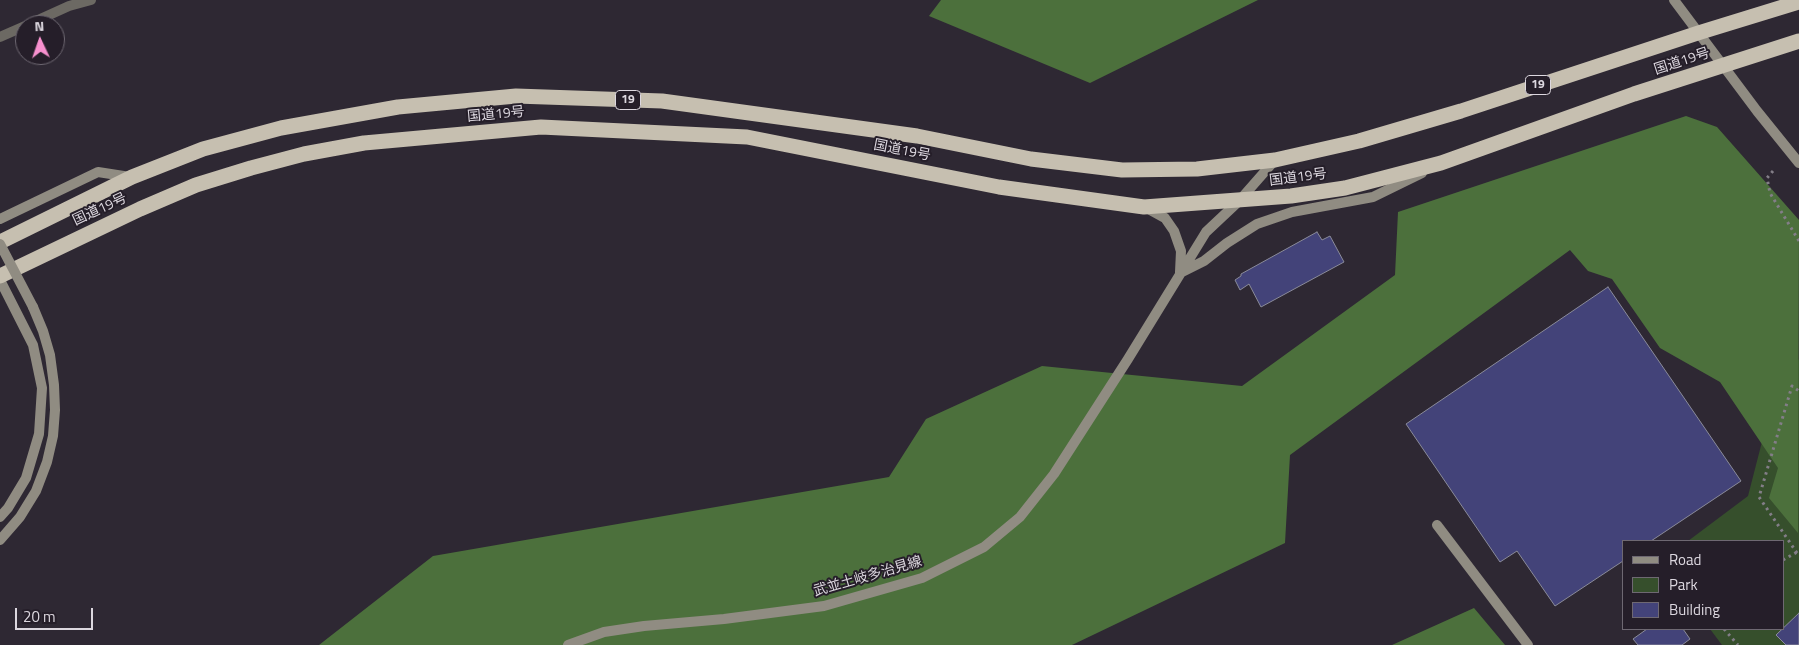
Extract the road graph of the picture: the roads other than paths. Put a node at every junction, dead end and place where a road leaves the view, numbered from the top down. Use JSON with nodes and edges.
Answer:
{"nodes":[{"id":1,"x":92,"y":0,"type":"edge"},
{"id":2,"x":1674,"y":0,"type":"edge"},
{"id":3,"x":1799,"y":2,"type":"edge"},
{"id":4,"x":50,"y":15,"type":"edge"},
{"id":5,"x":15,"y":31,"type":"edge"},
{"id":6,"x":1698,"y":32,"type":"junction"},
{"id":7,"x":0,"y":37,"type":"edge"},
{"id":8,"x":1799,"y":41,"type":"edge"},
{"id":9,"x":1724,"y":65,"type":"junction"},
{"id":10,"x":1275,"y":160,"type":"junction"},
{"id":11,"x":1799,"y":163,"type":"edge"},
{"id":12,"x":1441,"y":164,"type":"junction"},
{"id":13,"x":132,"y":178,"type":"junction"},
{"id":14,"x":1239,"y":201,"type":"junction"},
{"id":15,"x":1144,"y":207,"type":"junction"},
{"id":16,"x":0,"y":220,"type":"edge"},
{"id":17,"x":0,"y":243,"type":"edge"},
{"id":18,"x":1180,"y":273,"type":"junction"},
{"id":19,"x":0,"y":276,"type":"edge"},
{"id":20,"x":0,"y":280,"type":"edge"},
{"id":21,"x":0,"y":518,"type":"edge"},
{"id":22,"x":1437,"y":525,"type":"dead end"},
{"id":23,"x":0,"y":540,"type":"edge"},
{"id":24,"x":568,"y":645,"type":"edge"},
{"id":25,"x":1528,"y":645,"type":"edge"}],
"edges":[{"from":1,"to":4,"type":"lane"},
{"from":2,"to":6,"type":"main road"},
{"from":3,"to":6,"type":"highway","name":"国道19号","number":"19"},
{"from":5,"to":7,"type":"lane"},
{"from":6,"to":9,"type":"main road"},
{"from":6,"to":10,"type":"highway","name":"国道19号","number":"19"},
{"from":8,"to":9,"type":"highway","name":"国道19号"},
{"from":9,"to":11,"type":"main road"},
{"from":9,"to":12,"type":"highway","name":"国道19号"},
{"from":10,"to":13,"type":"highway","name":"国道19号","number":"19"},
{"from":10,"to":14,"type":"main road","name":"武並土岐多治見線"},
{"from":12,"to":14,"type":"highway","name":"国道19号"},
{"from":12,"to":18,"type":"main road"},
{"from":13,"to":16,"type":"main road"},
{"from":13,"to":17,"type":"highway","name":"国道19号","number":"19"},
{"from":14,"to":15,"type":"highway","name":"国道19号"},
{"from":14,"to":18,"type":"main road","name":"武並土岐多治見線"},
{"from":15,"to":18,"type":"main road"},
{"from":15,"to":19,"type":"highway","name":"国道19号"},
{"from":17,"to":23,"type":"main road","bridge":true},
{"from":18,"to":24,"type":"main road","name":"武並土岐多治見線"},
{"from":20,"to":21,"type":"main road"},
{"from":22,"to":25,"type":"main road"}]}
